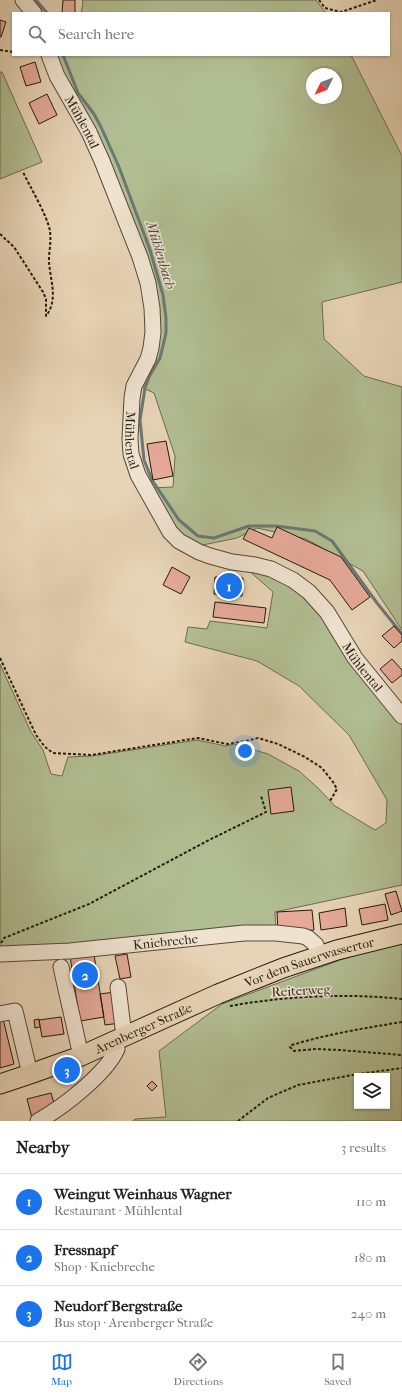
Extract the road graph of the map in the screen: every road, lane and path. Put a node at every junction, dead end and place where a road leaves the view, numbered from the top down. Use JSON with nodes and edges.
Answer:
{"nodes":[{"id":1,"x":23,"y":0,"type":"edge"},
{"id":2,"x":319,"y":0,"type":"edge"},
{"id":3,"x":377,"y":0,"type":"edge"},
{"id":4,"x":33,"y":12,"type":"edge"},
{"id":5,"x":0,"y":50,"type":"edge"},
{"id":6,"x":12,"y":52,"type":"edge"},
{"id":7,"x":49,"y":56,"type":"edge"},
{"id":8,"x":23,"y":172,"type":"dead end"},
{"id":9,"x":0,"y":234,"type":"edge"},
{"id":10,"x":0,"y":658,"type":"edge"},
{"id":11,"x":402,"y":716,"type":"edge"},
{"id":12,"x":261,"y":796,"type":"dead end"},
{"id":13,"x":330,"y":801,"type":"dead end"},
{"id":14,"x":402,"y":934,"type":"edge"},
{"id":15,"x":0,"y":944,"type":"edge"},
{"id":16,"x":0,"y":954,"type":"edge"},
{"id":17,"x":319,"y":956,"type":"junction"},
{"id":18,"x":61,"y":967,"type":"dead end"},
{"id":19,"x":118,"y":987,"type":"dead end"},
{"id":20,"x":402,"y":999,"type":"edge"},
{"id":21,"x":222,"y":1000,"type":"junction"},
{"id":22,"x":0,"y":1014,"type":"edge"},
{"id":23,"x":402,"y":1022,"type":"edge"},
{"id":24,"x":120,"y":1038,"type":"junction"},
{"id":25,"x":402,"y":1055,"type":"edge"},
{"id":26,"x":81,"y":1056,"type":"junction"},
{"id":27,"x":402,"y":1068,"type":"edge"},
{"id":28,"x":30,"y":1074,"type":"junction"},
{"id":29,"x":0,"y":1084,"type":"edge"},
{"id":30,"x":38,"y":1121,"type":"edge"},
{"id":31,"x":238,"y":1121,"type":"edge"}],
"edges":[{"from":1,"to":4,"type":"street"},
{"from":2,"to":3,"type":"path"},
{"from":5,"to":6,"type":"path"},
{"from":7,"to":11,"type":"street","name":"Mühlental"},
{"from":8,"to":9,"type":"path"},
{"from":10,"to":13,"type":"path"},
{"from":12,"to":15,"type":"path"},
{"from":14,"to":17,"type":"main road","name":"Vor dem Sauerwassertor"},
{"from":16,"to":17,"type":"street","name":"Kniebreche"},
{"from":17,"to":21,"type":"main road","name":"Vor dem Sauerwassertor"},
{"from":18,"to":26,"type":"street"},
{"from":19,"to":24,"type":"street"},
{"from":20,"to":21,"type":"path","name":"Reiterweg"},
{"from":21,"to":24,"type":"main road","name":"Arenberger Straße"},
{"from":22,"to":28,"type":"street"},
{"from":23,"to":25,"type":"path"},
{"from":24,"to":26,"type":"main road","name":"Arenberger Straße"},
{"from":24,"to":30,"type":"street"},
{"from":26,"to":28,"type":"main road","name":"Arenberger Straße"},
{"from":27,"to":31,"type":"path"},
{"from":28,"to":29,"type":"main road","name":"Arenberger Straße"}]}
